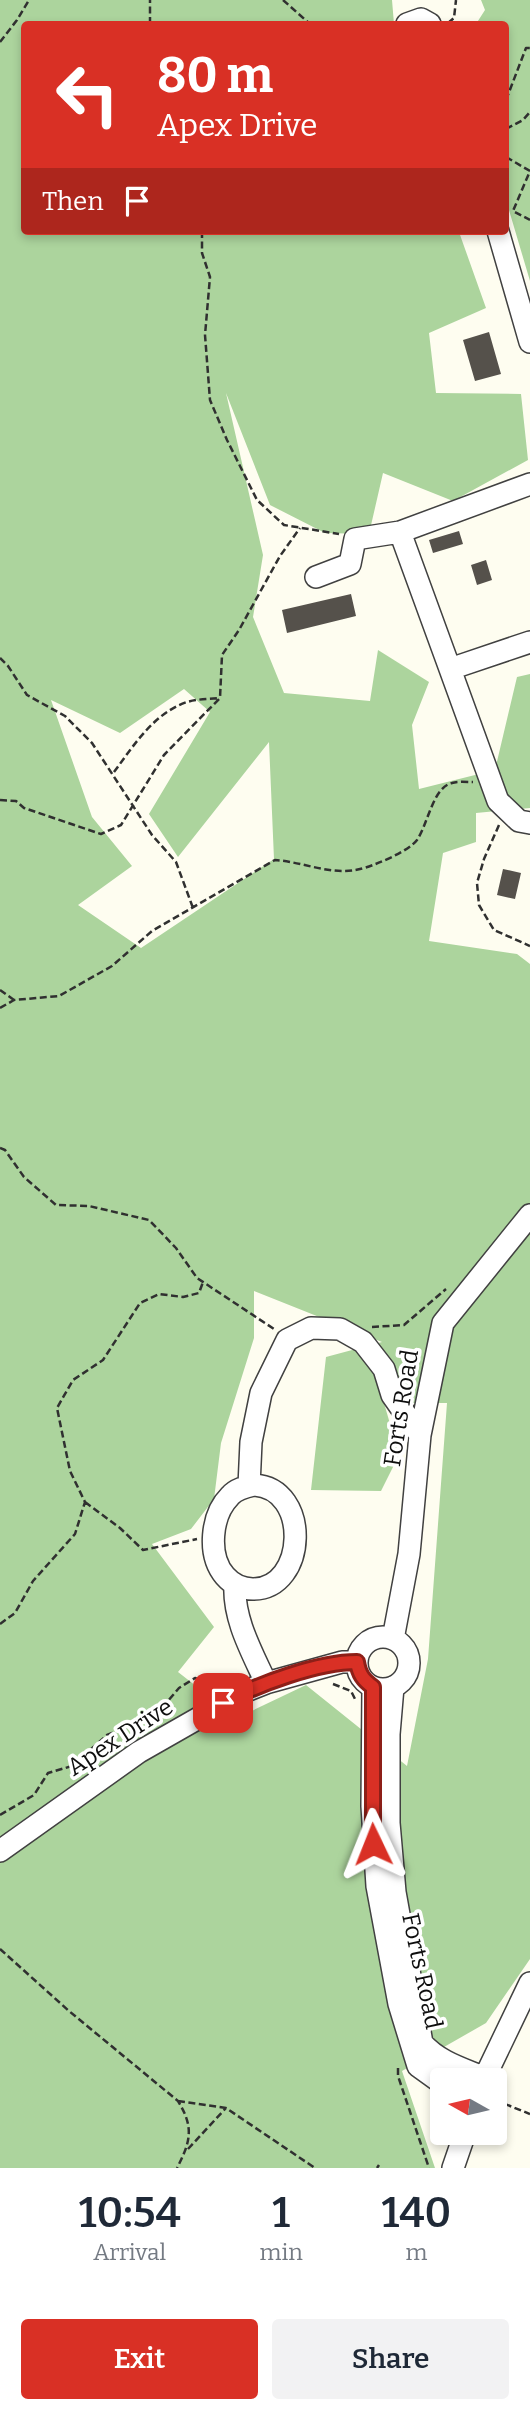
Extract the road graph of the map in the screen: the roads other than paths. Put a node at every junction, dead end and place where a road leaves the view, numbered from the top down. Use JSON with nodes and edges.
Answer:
{"nodes":[{"id":1,"x":499,"y":235,"type":"edge"},
{"id":2,"x":530,"y":342,"type":"edge"},
{"id":3,"x":530,"y":484,"type":"edge"},
{"id":4,"x":400,"y":532,"type":"junction"},
{"id":5,"x":316,"y":577,"type":"dead end"},
{"id":6,"x":530,"y":642,"type":"edge"},
{"id":7,"x":450,"y":669,"type":"junction"},
{"id":8,"x":530,"y":823,"type":"edge"},
{"id":9,"x":530,"y":1215,"type":"edge"},
{"id":10,"x":421,"y":1435,"type":"junction"},
{"id":11,"x":249,"y":1486,"type":"junction"},
{"id":12,"x":235,"y":1584,"type":"junction"},
{"id":13,"x":393,"y":1639,"type":"junction"},
{"id":14,"x":357,"y":1662,"type":"junction"},
{"id":15,"x":265,"y":1683,"type":"junction"},
{"id":16,"x":383,"y":1687,"type":"junction"},
{"id":17,"x":0,"y":1851,"type":"edge"},
{"id":18,"x":530,"y":1983,"type":"edge"},
{"id":19,"x":459,"y":2068,"type":"edge"},
{"id":20,"x":489,"y":2068,"type":"edge"},
{"id":21,"x":430,"y":2075,"type":"edge"},
{"id":22,"x":461,"y":2146,"type":"edge"},
{"id":23,"x":453,"y":2168,"type":"edge"}],
"edges":[{"from":1,"to":2,"type":"street"},
{"from":3,"to":4,"type":"street"},
{"from":4,"to":5,"type":"street"},
{"from":4,"to":7,"type":"street"},
{"from":6,"to":7,"type":"street"},
{"from":7,"to":8,"type":"street"},
{"from":9,"to":10,"type":"street","name":"Forts Road"},
{"from":10,"to":11,"type":"street"},
{"from":10,"to":13,"type":"street","name":"Forts Road"},
{"from":11,"to":12,"type":"street"},
{"from":11,"to":12,"type":"street"},
{"from":12,"to":15,"type":"street"},
{"from":13,"to":14,"type":"street"},
{"from":13,"to":16,"type":"street"},
{"from":14,"to":15,"type":"street","name":"Apex Drive"},
{"from":14,"to":16,"type":"street"},
{"from":15,"to":17,"type":"street","name":"Apex Drive"},
{"from":16,"to":19,"type":"street","name":"Forts Road"},
{"from":16,"to":21,"type":"street","name":"Forts Road"},
{"from":18,"to":20,"type":"street"},
{"from":22,"to":23,"type":"street"}]}
